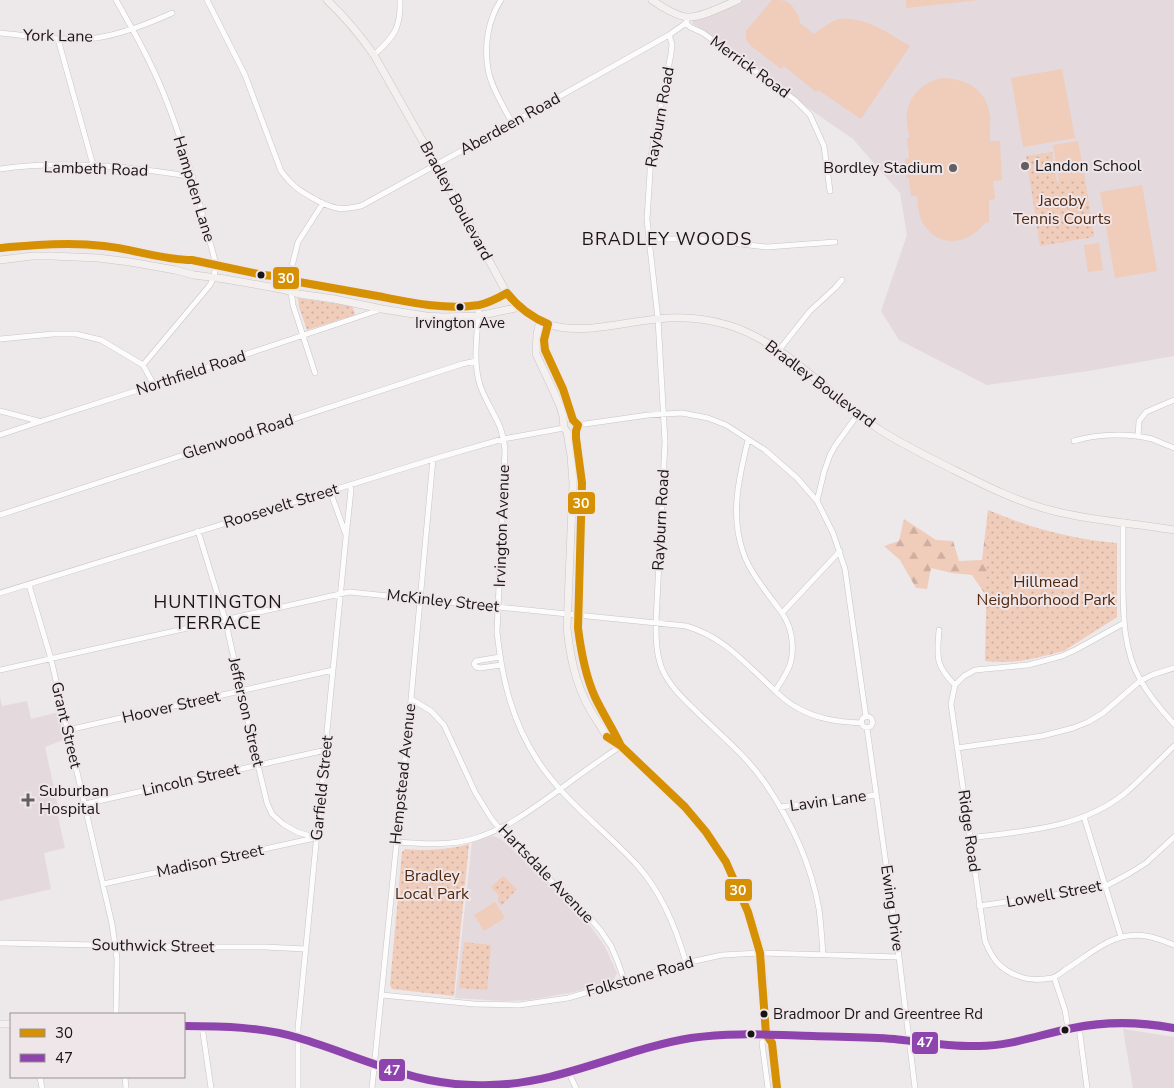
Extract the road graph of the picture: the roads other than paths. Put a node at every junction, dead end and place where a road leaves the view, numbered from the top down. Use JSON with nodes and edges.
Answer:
{"nodes":[{"id":1,"x":116,"y":0,"type":"edge"},
{"id":2,"x":207,"y":0,"type":"edge"},
{"id":3,"x":327,"y":0,"type":"edge"},
{"id":4,"x":400,"y":0,"type":"edge"},
{"id":5,"x":500,"y":0,"type":"edge"},
{"id":6,"x":652,"y":0,"type":"edge"},
{"id":7,"x":738,"y":0,"type":"edge"},
{"id":8,"x":172,"y":13,"type":"dead end"},
{"id":9,"x":687,"y":20,"type":"junction"},
{"id":10,"x":133,"y":29,"type":"junction"},
{"id":11,"x":0,"y":33,"type":"edge"},
{"id":12,"x":669,"y":35,"type":"junction"},
{"id":13,"x":58,"y":38,"type":"junction"},
{"id":14,"x":374,"y":56,"type":"junction"},
{"id":15,"x":512,"y":123,"type":"junction"},
{"id":16,"x":93,"y":165,"type":"junction"},
{"id":17,"x":436,"y":165,"type":"junction"},
{"id":18,"x":0,"y":169,"type":"edge"},
{"id":19,"x":192,"y":177,"type":"junction"},
{"id":20,"x":830,"y":192,"type":"dead end"},
{"id":21,"x":323,"y":203,"type":"junction"},
{"id":22,"x":649,"y":239,"type":"junction"},
{"id":23,"x":835,"y":242,"type":"dead end"},
{"id":24,"x":0,"y":248,"type":"edge"},
{"id":25,"x":0,"y":260,"type":"edge"},
{"id":26,"x":216,"y":264,"type":"junction"},
{"id":27,"x":214,"y":277,"type":"junction"},
{"id":28,"x":291,"y":280,"type":"junction"},
{"id":29,"x":842,"y":280,"type":"dead end"},
{"id":30,"x":291,"y":292,"type":"junction"},
{"id":31,"x":509,"y":295,"type":"junction"},
{"id":32,"x":384,"y":297,"type":"junction"},
{"id":33,"x":479,"y":305,"type":"junction"},
{"id":34,"x":520,"y":307,"type":"junction"},
{"id":35,"x":382,"y":309,"type":"junction"},
{"id":36,"x":497,"y":312,"type":"junction"},
{"id":37,"x":478,"y":316,"type":"junction"},
{"id":38,"x":658,"y":319,"type":"junction"},
{"id":39,"x":544,"y":323,"type":"junction"},
{"id":40,"x":302,"y":336,"type":"junction"},
{"id":41,"x":0,"y":339,"type":"edge"},
{"id":42,"x":779,"y":350,"type":"junction"},
{"id":43,"x":476,"y":361,"type":"junction"},
{"id":44,"x":143,"y":365,"type":"junction"},
{"id":45,"x":315,"y":372,"type":"dead end"},
{"id":46,"x":154,"y":385,"type":"junction"},
{"id":47,"x":1174,"y":400,"type":"edge"},
{"id":48,"x":0,"y":411,"type":"edge"},
{"id":49,"x":664,"y":414,"type":"junction"},
{"id":50,"x":858,"y":414,"type":"junction"},
{"id":51,"x":39,"y":422,"type":"junction"},
{"id":52,"x":576,"y":425,"type":"junction"},
{"id":53,"x":565,"y":428,"type":"junction"},
{"id":54,"x":0,"y":435,"type":"edge"},
{"id":55,"x":1138,"y":437,"type":"junction"},
{"id":56,"x":503,"y":439,"type":"junction"},
{"id":57,"x":748,"y":440,"type":"junction"},
{"id":58,"x":1074,"y":441,"type":"dead end"},
{"id":59,"x":1174,"y":448,"type":"edge"},
{"id":60,"x":434,"y":459,"type":"junction"},
{"id":61,"x":350,"y":485,"type":"junction"},
{"id":62,"x":330,"y":491,"type":"junction"},
{"id":63,"x":817,"y":501,"type":"junction"},
{"id":64,"x":0,"y":515,"type":"edge"},
{"id":65,"x":1123,"y":522,"type":"junction"},
{"id":66,"x":1174,"y":530,"type":"edge"},
{"id":67,"x":198,"y":531,"type":"junction"},
{"id":68,"x":346,"y":537,"type":"junction"},
{"id":69,"x":840,"y":552,"type":"junction"},
{"id":70,"x":29,"y":585,"type":"junction"},
{"id":71,"x":0,"y":593,"type":"edge"},
{"id":72,"x":340,"y":593,"type":"junction"},
{"id":73,"x":420,"y":599,"type":"junction"},
{"id":74,"x":498,"y":606,"type":"junction"},
{"id":75,"x":782,"y":613,"type":"junction"},
{"id":76,"x":568,"y":614,"type":"junction"},
{"id":77,"x":578,"y":615,"type":"junction"},
{"id":78,"x":225,"y":619,"type":"junction"},
{"id":79,"x":656,"y":622,"type":"junction"},
{"id":80,"x":1124,"y":623,"type":"junction"},
{"id":81,"x":939,"y":630,"type":"dead end"},
{"id":82,"x":500,"y":658,"type":"junction"},
{"id":83,"x":51,"y":659,"type":"junction"},
{"id":84,"x":501,"y":665,"type":"junction"},
{"id":85,"x":1174,"y":668,"type":"edge"},
{"id":86,"x":0,"y":670,"type":"edge"},
{"id":87,"x":333,"y":670,"type":"junction"},
{"id":88,"x":1140,"y":681,"type":"junction"},
{"id":89,"x":954,"y":684,"type":"junction"},
{"id":90,"x":241,"y":691,"type":"junction"},
{"id":91,"x":775,"y":691,"type":"junction"},
{"id":92,"x":411,"y":699,"type":"junction"},
{"id":93,"x":866,"y":717,"type":"junction"},
{"id":94,"x":862,"y":723,"type":"junction"},
{"id":95,"x":1174,"y":724,"type":"edge"},
{"id":96,"x":867,"y":728,"type":"junction"},
{"id":97,"x":68,"y":730,"type":"junction"},
{"id":98,"x":621,"y":746,"type":"junction"},
{"id":99,"x":1174,"y":746,"type":"edge"},
{"id":100,"x":957,"y":748,"type":"junction"},
{"id":101,"x":326,"y":750,"type":"junction"},
{"id":102,"x":258,"y":765,"type":"junction"},
{"id":103,"x":560,"y":789,"type":"junction"},
{"id":104,"x":876,"y":795,"type":"junction"},
{"id":105,"x":85,"y":804,"type":"junction"},
{"id":106,"x":780,"y":807,"type":"junction"},
{"id":107,"x":1084,"y":817,"type":"junction"},
{"id":108,"x":499,"y":828,"type":"junction"},
{"id":109,"x":1174,"y":837,"type":"edge"},
{"id":110,"x":317,"y":838,"type":"junction"},
{"id":111,"x":970,"y":838,"type":"junction"},
{"id":112,"x":396,"y":842,"type":"junction"},
{"id":113,"x":103,"y":884,"type":"junction"},
{"id":114,"x":1106,"y":886,"type":"junction"},
{"id":115,"x":979,"y":906,"type":"junction"},
{"id":116,"x":1120,"y":937,"type":"junction"},
{"id":117,"x":0,"y":943,"type":"edge"},
{"id":118,"x":115,"y":945,"type":"junction"},
{"id":119,"x":1174,"y":945,"type":"edge"},
{"id":120,"x":305,"y":950,"type":"junction"},
{"id":121,"x":760,"y":953,"type":"junction"},
{"id":122,"x":823,"y":955,"type":"junction"},
{"id":123,"x":899,"y":957,"type":"junction"},
{"id":124,"x":686,"y":962,"type":"junction"},
{"id":125,"x":1054,"y":977,"type":"junction"},
{"id":126,"x":625,"y":982,"type":"junction"},
{"id":127,"x":382,"y":995,"type":"junction"},
{"id":128,"x":116,"y":1013,"type":"edge"},
{"id":129,"x":185,"y":1026,"type":"edge"},
{"id":130,"x":202,"y":1026,"type":"junction"},
{"id":131,"x":1079,"y":1027,"type":"junction"},
{"id":132,"x":1068,"y":1028,"type":"junction"},
{"id":133,"x":1174,"y":1028,"type":"edge"},
{"id":134,"x":766,"y":1034,"type":"junction"},
{"id":135,"x":298,"y":1038,"type":"junction"},
{"id":136,"x":910,"y":1041,"type":"junction"},
{"id":137,"x":374,"y":1063,"type":"junction"},
{"id":138,"x":569,"y":1073,"type":"junction"},
{"id":139,"x":211,"y":1088,"type":"edge"},
{"id":140,"x":298,"y":1088,"type":"edge"},
{"id":141,"x":372,"y":1088,"type":"edge"},
{"id":142,"x":576,"y":1088,"type":"edge"},
{"id":143,"x":768,"y":1088,"type":"edge"},
{"id":144,"x":777,"y":1088,"type":"edge"},
{"id":145,"x":916,"y":1088,"type":"edge"},
{"id":146,"x":1088,"y":1088,"type":"edge"}],
"edges":[{"from":1,"to":10,"type":"street","name":"Hampden Lane"},
{"from":2,"to":21,"type":"street","name":"Aberdeen Road"},
{"from":3,"to":14,"type":"street","name":"Bradley Boulevard"},
{"from":4,"to":14,"type":"street"},
{"from":5,"to":15,"type":"street"},
{"from":6,"to":9,"type":"street"},
{"from":7,"to":9,"type":"street"},
{"from":8,"to":10,"type":"street","name":"York Lane"},
{"from":9,"to":12,"type":"street","name":"Aberdeen Road"},
{"from":9,"to":20,"type":"street","name":"Merrick Road"},
{"from":10,"to":13,"type":"street","name":"York Lane"},
{"from":10,"to":19,"type":"street","name":"Hampden Lane"},
{"from":11,"to":13,"type":"street","name":"York Lane"},
{"from":12,"to":15,"type":"street","name":"Aberdeen Road"},
{"from":12,"to":22,"type":"street","name":"Rayburn Road"},
{"from":13,"to":16,"type":"street"},
{"from":14,"to":17,"type":"street","name":"Bradley Boulevard"},
{"from":15,"to":17,"type":"street","name":"Aberdeen Road"},
{"from":16,"to":18,"type":"street","name":"Lambeth Road"},
{"from":16,"to":19,"type":"street","name":"Lambeth Road"},
{"from":17,"to":21,"type":"street","name":"Aberdeen Road"},
{"from":17,"to":31,"type":"street","name":"Bradley Boulevard"},
{"from":19,"to":26,"type":"street","name":"Hampden Lane"},
{"from":21,"to":28,"type":"street"},
{"from":22,"to":23,"type":"street"},
{"from":22,"to":38,"type":"street","name":"Rayburn Road"},
{"from":24,"to":26,"type":"street"},
{"from":25,"to":27,"type":"street"},
{"from":26,"to":27,"type":"street","name":"Hampden Lane"},
{"from":26,"to":28,"type":"street"},
{"from":27,"to":30,"type":"street"},
{"from":27,"to":44,"type":"street","name":"Hampden Lane"},
{"from":28,"to":30,"type":"street"},
{"from":28,"to":32,"type":"street"},
{"from":29,"to":42,"type":"street"},
{"from":30,"to":35,"type":"street"},
{"from":30,"to":40,"type":"street"},
{"from":31,"to":33,"type":"street"},
{"from":31,"to":34,"type":"street","name":"Bradley Boulevard"},
{"from":31,"to":36,"type":"street"},
{"from":32,"to":33,"type":"street"},
{"from":32,"to":35,"type":"street"},
{"from":33,"to":37,"type":"street","name":"Irvington Avenue"},
{"from":34,"to":36,"type":"street"},
{"from":34,"to":39,"type":"street","name":"Bradley Boulevard"},
{"from":35,"to":37,"type":"street"},
{"from":35,"to":40,"type":"street","name":"Northfield Road"},
{"from":36,"to":37,"type":"street"},
{"from":37,"to":43,"type":"street","name":"Irvington Avenue"},
{"from":38,"to":39,"type":"street","name":"Bradley Boulevard"},
{"from":38,"to":42,"type":"street","name":"Bradley Boulevard"},
{"from":38,"to":49,"type":"street","name":"Rayburn Road"},
{"from":39,"to":52,"type":"street"},
{"from":39,"to":53,"type":"street"},
{"from":40,"to":45,"type":"street"},
{"from":40,"to":46,"type":"street","name":"Northfield Road"},
{"from":41,"to":44,"type":"street"},
{"from":42,"to":50,"type":"street","name":"Bradley Boulevard"},
{"from":43,"to":56,"type":"street","name":"Irvington Avenue"},
{"from":43,"to":64,"type":"street","name":"Glenwood Road"},
{"from":44,"to":46,"type":"street"},
{"from":46,"to":51,"type":"street","name":"Northfield Road"},
{"from":47,"to":55,"type":"street"},
{"from":48,"to":51,"type":"street"},
{"from":49,"to":52,"type":"street"},
{"from":49,"to":57,"type":"street"},
{"from":49,"to":79,"type":"street","name":"Rayburn Road"},
{"from":50,"to":63,"type":"street"},
{"from":50,"to":65,"type":"street","name":"Bradley Boulevard"},
{"from":51,"to":54,"type":"street","name":"Northfield Road"},
{"from":52,"to":53,"type":"street"},
{"from":52,"to":53,"type":"street"},
{"from":52,"to":77,"type":"street"},
{"from":53,"to":56,"type":"street","name":"Roosevelt Street"},
{"from":53,"to":76,"type":"street"},
{"from":55,"to":58,"type":"street"},
{"from":55,"to":59,"type":"street"},
{"from":56,"to":60,"type":"street","name":"Roosevelt Street"},
{"from":56,"to":74,"type":"street","name":"Irvington Avenue"},
{"from":57,"to":63,"type":"street"},
{"from":57,"to":75,"type":"street"},
{"from":60,"to":61,"type":"street","name":"Roosevelt Street"},
{"from":60,"to":73,"type":"street","name":"Hempstead Avenue"},
{"from":61,"to":62,"type":"street","name":"Roosevelt Street"},
{"from":61,"to":68,"type":"street","name":"Garfield Street"},
{"from":62,"to":67,"type":"street","name":"Roosevelt Street"},
{"from":62,"to":68,"type":"street","name":"Garfield Street"},
{"from":63,"to":69,"type":"street"},
{"from":65,"to":66,"type":"street","name":"Bradley Boulevard"},
{"from":65,"to":80,"type":"street"},
{"from":67,"to":70,"type":"street","name":"Roosevelt Street"},
{"from":67,"to":78,"type":"street","name":"Jefferson Street"},
{"from":68,"to":72,"type":"street","name":"Garfield Street"},
{"from":69,"to":75,"type":"street"},
{"from":69,"to":93,"type":"street"},
{"from":70,"to":71,"type":"street","name":"Roosevelt Street"},
{"from":70,"to":83,"type":"street","name":"Grant Street"},
{"from":72,"to":73,"type":"street","name":"McKinley Street"},
{"from":72,"to":78,"type":"street","name":"McKinley Street"},
{"from":72,"to":87,"type":"street","name":"Garfield Street"},
{"from":73,"to":74,"type":"street","name":"McKinley Street"},
{"from":73,"to":92,"type":"street","name":"Hempstead Avenue"},
{"from":74,"to":76,"type":"street","name":"McKinley Street"},
{"from":74,"to":82,"type":"street","name":"Irvington Avenue"},
{"from":75,"to":91,"type":"street"},
{"from":76,"to":77,"type":"street","name":"McKinley Street"},
{"from":76,"to":98,"type":"street"},
{"from":77,"to":79,"type":"street","name":"McKinley Street"},
{"from":77,"to":98,"type":"street"},
{"from":78,"to":83,"type":"street","name":"McKinley Street"},
{"from":78,"to":90,"type":"street","name":"Jefferson Street"},
{"from":79,"to":91,"type":"street","name":"McKinley Street"},
{"from":79,"to":106,"type":"street","name":"Rayburn Road"},
{"from":80,"to":88,"type":"street"},
{"from":80,"to":89,"type":"street"},
{"from":81,"to":89,"type":"street"},
{"from":82,"to":84,"type":"street","name":"Irvington Avenue"},
{"from":82,"to":84,"type":"street"},
{"from":83,"to":86,"type":"street","name":"McKinley Street"},
{"from":83,"to":97,"type":"street","name":"Grant Street"},
{"from":84,"to":103,"type":"street","name":"Irvington Avenue"},
{"from":85,"to":88,"type":"street"},
{"from":87,"to":90,"type":"street","name":"Hoover Street"},
{"from":87,"to":101,"type":"street","name":"Garfield Street"},
{"from":88,"to":95,"type":"street"},
{"from":88,"to":100,"type":"street"},
{"from":89,"to":100,"type":"street","name":"Ridge Road"},
{"from":90,"to":97,"type":"street","name":"Hoover Street"},
{"from":90,"to":102,"type":"street","name":"Jefferson Street"},
{"from":91,"to":94,"type":"street","name":"McKinley Street"},
{"from":92,"to":108,"type":"street","name":"Hartsdale Avenue"},
{"from":92,"to":112,"type":"street","name":"Hempstead Avenue"},
{"from":93,"to":94,"type":"street"},
{"from":93,"to":96,"type":"street"},
{"from":94,"to":96,"type":"street"},
{"from":96,"to":104,"type":"street","name":"Ewing Drive"},
{"from":97,"to":105,"type":"street","name":"Grant Street"},
{"from":98,"to":103,"type":"street"},
{"from":98,"to":121,"type":"street"},
{"from":99,"to":107,"type":"street"},
{"from":100,"to":111,"type":"street","name":"Ridge Road"},
{"from":101,"to":102,"type":"street","name":"Lincoln Street"},
{"from":101,"to":110,"type":"street","name":"Garfield Street"},
{"from":102,"to":105,"type":"street","name":"Lincoln Street"},
{"from":102,"to":110,"type":"street","name":"Jefferson Street"},
{"from":103,"to":108,"type":"street"},
{"from":103,"to":124,"type":"street","name":"Irvington Avenue"},
{"from":104,"to":106,"type":"street","name":"Lavin Lane"},
{"from":104,"to":123,"type":"street","name":"Ewing Drive"},
{"from":105,"to":113,"type":"street","name":"Grant Street"},
{"from":106,"to":122,"type":"street","name":"Rayburn Road"},
{"from":107,"to":111,"type":"street"},
{"from":107,"to":114,"type":"street"},
{"from":108,"to":112,"type":"street"},
{"from":108,"to":126,"type":"street","name":"Hartsdale Avenue"},
{"from":109,"to":114,"type":"street","name":"Lowell Street"},
{"from":110,"to":113,"type":"street","name":"Madison Street"},
{"from":110,"to":120,"type":"street","name":"Garfield Street"},
{"from":111,"to":115,"type":"street","name":"Ridge Road"},
{"from":112,"to":127,"type":"street","name":"Hempstead Avenue"},
{"from":113,"to":118,"type":"street","name":"Grant Street"},
{"from":114,"to":115,"type":"street","name":"Lowell Street"},
{"from":114,"to":116,"type":"street"},
{"from":115,"to":125,"type":"street","name":"Ridge Road"},
{"from":116,"to":119,"type":"street","name":"Ridge Road"},
{"from":116,"to":125,"type":"street","name":"Ridge Road"},
{"from":117,"to":118,"type":"street","name":"Southwick Street"},
{"from":118,"to":120,"type":"street","name":"Southwick Street"},
{"from":118,"to":128,"type":"street","name":"Grant Street"},
{"from":120,"to":135,"type":"street","name":"Garfield Street"},
{"from":121,"to":122,"type":"street","name":"Folkstone Road"},
{"from":121,"to":124,"type":"street","name":"Folkstone Road"},
{"from":121,"to":134,"type":"street"},
{"from":122,"to":123,"type":"street","name":"Folkstone Road"},
{"from":123,"to":136,"type":"street","name":"Ewing Drive"},
{"from":124,"to":126,"type":"street","name":"Folkstone Road"},
{"from":125,"to":132,"type":"street"},
{"from":126,"to":127,"type":"street","name":"Folkstone Road"},
{"from":127,"to":137,"type":"street","name":"Hempstead Avenue"},
{"from":129,"to":130,"type":"street"},
{"from":130,"to":135,"type":"street"},
{"from":130,"to":139,"type":"street"},
{"from":131,"to":132,"type":"street"},
{"from":131,"to":133,"type":"street"},
{"from":131,"to":146,"type":"street"},
{"from":132,"to":136,"type":"street"},
{"from":134,"to":136,"type":"street"},
{"from":134,"to":138,"type":"street"},
{"from":134,"to":143,"type":"street"},
{"from":134,"to":144,"type":"street"},
{"from":135,"to":137,"type":"street"},
{"from":135,"to":140,"type":"street","name":"Garfield Street"},
{"from":136,"to":145,"type":"street","name":"Ewing Drive"},
{"from":137,"to":138,"type":"street"},
{"from":137,"to":141,"type":"street","name":"Hempstead Avenue"},
{"from":138,"to":142,"type":"street"}]}
